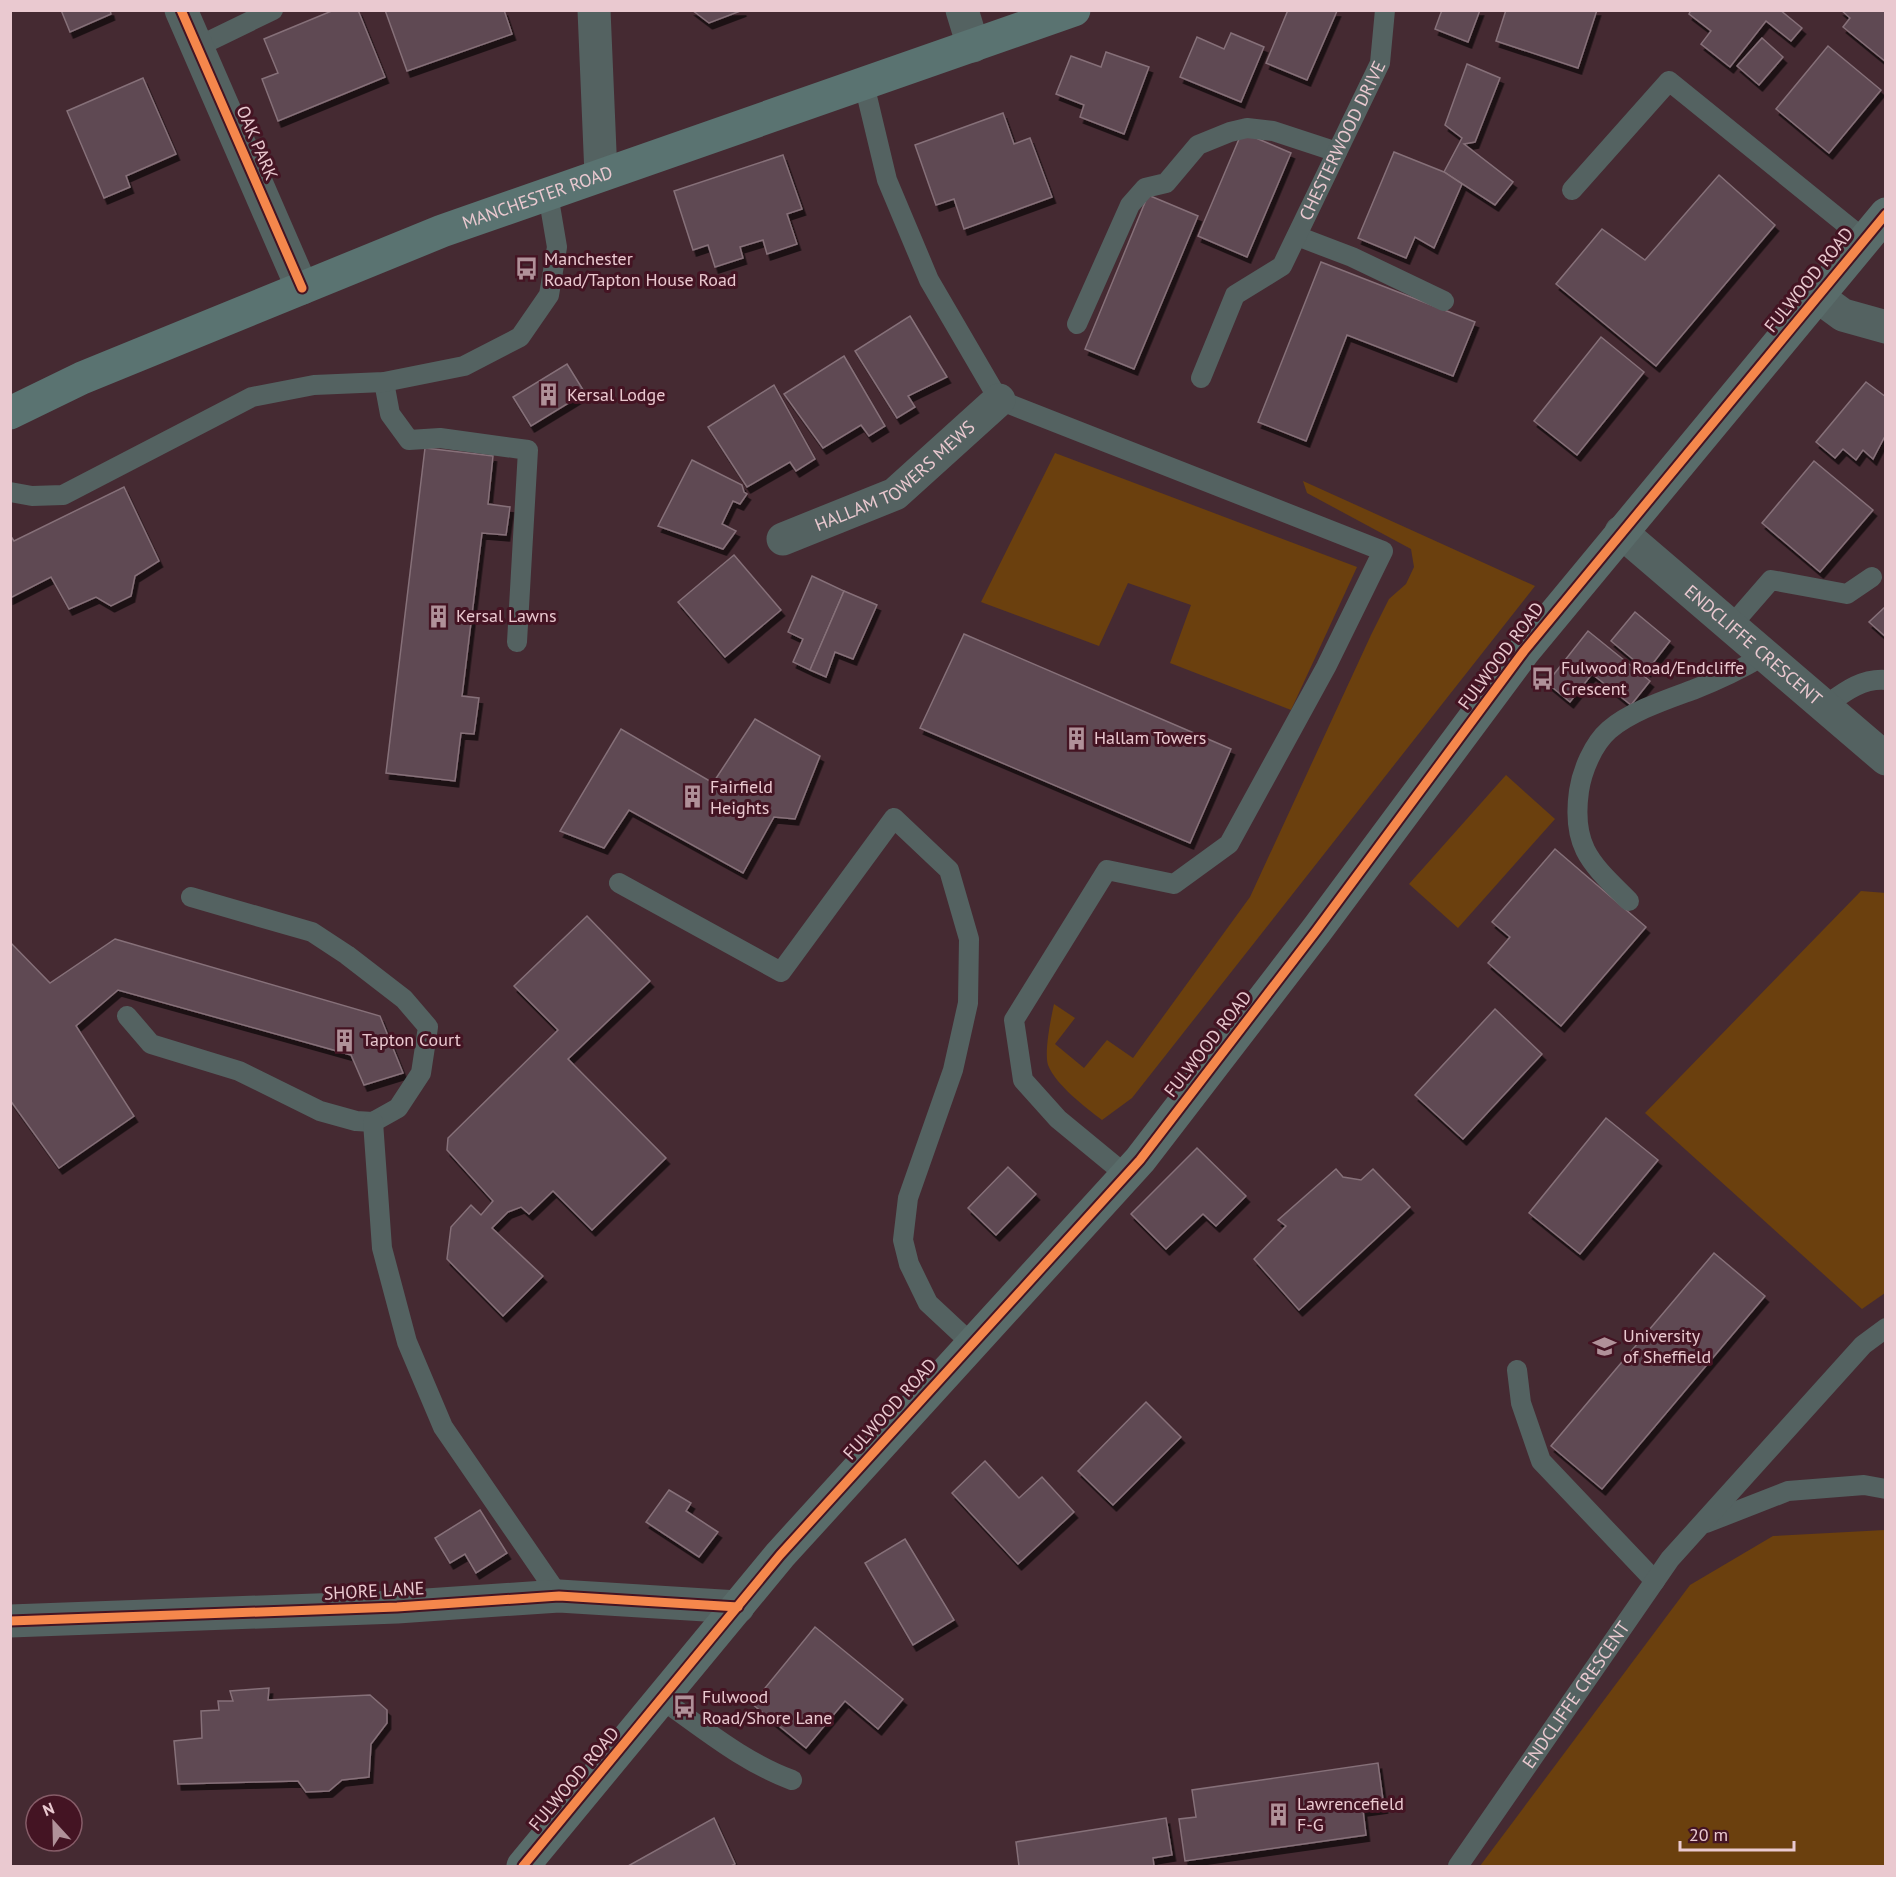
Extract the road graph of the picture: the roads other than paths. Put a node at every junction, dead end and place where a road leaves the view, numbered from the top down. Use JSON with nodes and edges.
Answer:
{"nodes":[{"id":1,"x":181,"y":10,"type":"edge"},
{"id":2,"x":273,"y":10,"type":"edge"},
{"id":3,"x":594,"y":10,"type":"edge"},
{"id":4,"x":962,"y":10,"type":"edge"},
{"id":5,"x":1074,"y":10,"type":"edge"},
{"id":6,"x":1385,"y":10,"type":"edge"},
{"id":7,"x":973,"y":46,"type":"junction"},
{"id":8,"x":197,"y":47,"type":"junction"},
{"id":9,"x":864,"y":84,"type":"junction"},
{"id":10,"x":1337,"y":152,"type":"junction"},
{"id":11,"x":602,"y":175,"type":"junction"},
{"id":12,"x":1572,"y":190,"type":"dead end"},
{"id":13,"x":548,"y":194,"type":"junction"},
{"id":14,"x":1886,"y":214,"type":"edge"},
{"id":15,"x":1297,"y":236,"type":"junction"},
{"id":16,"x":1864,"y":239,"type":"junction"},
{"id":17,"x":302,"y":288,"type":"junction"},
{"id":18,"x":1817,"y":296,"type":"junction"},
{"id":19,"x":1444,"y":301,"type":"dead end"},
{"id":20,"x":1077,"y":324,"type":"dead end"},
{"id":21,"x":1886,"y":327,"type":"edge"},
{"id":22,"x":1201,"y":378,"type":"dead end"},
{"id":23,"x":384,"y":382,"type":"junction"},
{"id":24,"x":999,"y":400,"type":"junction"},
{"id":25,"x":10,"y":413,"type":"edge"},
{"id":26,"x":10,"y":492,"type":"edge"},
{"id":27,"x":1621,"y":532,"type":"junction"},
{"id":28,"x":783,"y":539,"type":"dead end"},
{"id":29,"x":1872,"y":578,"type":"dead end"},
{"id":30,"x":1731,"y":626,"type":"junction"},
{"id":31,"x":517,"y":642,"type":"dead end"},
{"id":32,"x":1765,"y":655,"type":"junction"},
{"id":33,"x":1886,"y":680,"type":"edge"},
{"id":34,"x":1825,"y":706,"type":"junction"},
{"id":35,"x":1886,"y":759,"type":"edge"},
{"id":36,"x":620,"y":883,"type":"dead end"},
{"id":37,"x":191,"y":897,"type":"dead end"},
{"id":38,"x":1629,"y":900,"type":"dead end"},
{"id":39,"x":127,"y":1016,"type":"dead end"},
{"id":40,"x":373,"y":1122,"type":"junction"},
{"id":41,"x":1126,"y":1175,"type":"junction"},
{"id":42,"x":1886,"y":1328,"type":"edge"},
{"id":43,"x":972,"y":1344,"type":"junction"},
{"id":44,"x":1517,"y":1370,"type":"dead end"},
{"id":45,"x":1886,"y":1489,"type":"edge"},
{"id":46,"x":1701,"y":1525,"type":"junction"},
{"id":47,"x":1655,"y":1581,"type":"junction"},
{"id":48,"x":559,"y":1596,"type":"junction"},
{"id":49,"x":738,"y":1606,"type":"junction"},
{"id":50,"x":10,"y":1621,"type":"edge"},
{"id":51,"x":661,"y":1699,"type":"junction"},
{"id":52,"x":792,"y":1779,"type":"dead end"},
{"id":53,"x":523,"y":1866,"type":"edge"},
{"id":54,"x":1458,"y":1866,"type":"edge"}],
"edges":[{"from":1,"to":8,"type":"street","name":"OAK PARK"},
{"from":2,"to":8,"type":"lane"},
{"from":3,"to":11,"type":"street"},
{"from":4,"to":7,"type":"street"},
{"from":5,"to":7,"type":"main road","name":"MANCHESTER ROAD"},
{"from":6,"to":10,"type":"lane","name":"CHESTERWOOD DRIVE"},
{"from":7,"to":9,"type":"main road","name":"MANCHESTER ROAD"},
{"from":8,"to":17,"type":"street","name":"OAK PARK"},
{"from":9,"to":11,"type":"main road","name":"MANCHESTER ROAD"},
{"from":9,"to":24,"type":"lane"},
{"from":10,"to":15,"type":"lane","name":"CHESTERWOOD DRIVE"},
{"from":10,"to":20,"type":"lane"},
{"from":11,"to":13,"type":"main road","name":"MANCHESTER ROAD"},
{"from":12,"to":16,"type":"lane"},
{"from":13,"to":17,"type":"main road","name":"MANCHESTER ROAD"},
{"from":13,"to":23,"type":"lane"},
{"from":14,"to":16,"type":"street","name":"FULWOOD ROAD"},
{"from":15,"to":19,"type":"lane"},
{"from":15,"to":22,"type":"lane","name":"CHESTERWOOD DRIVE"},
{"from":16,"to":18,"type":"street","name":"FULWOOD ROAD"},
{"from":17,"to":25,"type":"main road","name":"MANCHESTER ROAD"},
{"from":18,"to":21,"type":"street"},
{"from":18,"to":27,"type":"street","name":"FULWOOD ROAD"},
{"from":23,"to":26,"type":"lane"},
{"from":23,"to":31,"type":"lane"},
{"from":24,"to":28,"type":"street","name":"HALLAM TOWERS MEWS"},
{"from":24,"to":41,"type":"lane"},
{"from":27,"to":30,"type":"street","name":"ENDCLIFFE CRESCENT"},
{"from":27,"to":41,"type":"street","name":"FULWOOD ROAD"},
{"from":29,"to":30,"type":"lane"},
{"from":30,"to":32,"type":"street","name":"ENDCLIFFE CRESCENT"},
{"from":32,"to":34,"type":"street","name":"ENDCLIFFE CRESCENT"},
{"from":32,"to":38,"type":"lane"},
{"from":33,"to":34,"type":"lane"},
{"from":34,"to":35,"type":"street","name":"ENDCLIFFE CRESCENT"},
{"from":36,"to":43,"type":"lane"},
{"from":37,"to":40,"type":"lane"},
{"from":39,"to":40,"type":"lane"},
{"from":40,"to":48,"type":"lane"},
{"from":41,"to":43,"type":"street","name":"FULWOOD ROAD"},
{"from":42,"to":46,"type":"lane","name":"ENDCLIFFE CRESCENT"},
{"from":43,"to":49,"type":"street","name":"FULWOOD ROAD"},
{"from":44,"to":47,"type":"lane"},
{"from":45,"to":46,"type":"lane","name":"ENDCLIFFE CRESCENT"},
{"from":46,"to":47,"type":"lane","name":"ENDCLIFFE CRESCENT"},
{"from":47,"to":54,"type":"lane","name":"ENDCLIFFE CRESCENT"},
{"from":48,"to":49,"type":"street","name":"SHORE LANE"},
{"from":48,"to":50,"type":"street","name":"SHORE LANE"},
{"from":49,"to":51,"type":"street","name":"FULWOOD ROAD"},
{"from":51,"to":52,"type":"lane"},
{"from":51,"to":53,"type":"street","name":"FULWOOD ROAD"}]}
